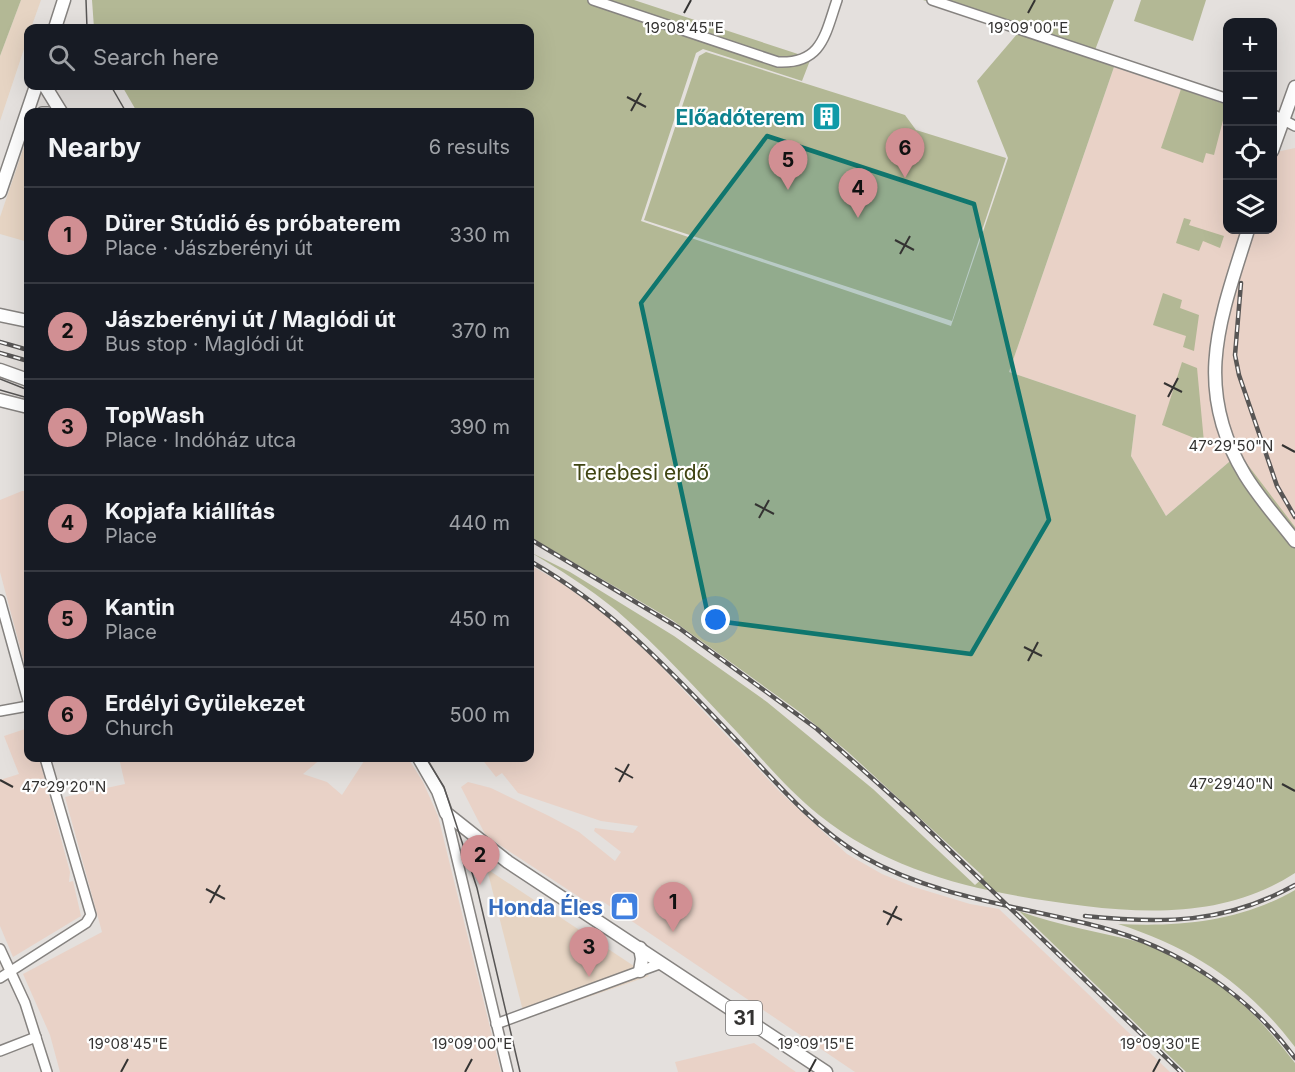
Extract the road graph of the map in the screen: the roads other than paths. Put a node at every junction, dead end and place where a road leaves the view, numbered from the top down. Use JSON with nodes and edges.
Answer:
{"nodes":[{"id":1,"x":64,"y":0,"type":"edge"},
{"id":2,"x":593,"y":0,"type":"edge"},
{"id":3,"x":837,"y":0,"type":"edge"},
{"id":4,"x":932,"y":0,"type":"edge"},
{"id":5,"x":56,"y":24,"type":"edge"},
{"id":6,"x":1295,"y":87,"type":"edge"},
{"id":7,"x":35,"y":90,"type":"edge"},
{"id":8,"x":48,"y":90,"type":"edge"},
{"id":9,"x":1223,"y":98,"type":"edge"},
{"id":10,"x":30,"y":108,"type":"edge"},
{"id":11,"x":59,"y":108,"type":"edge"},
{"id":12,"x":1278,"y":116,"type":"edge"},
{"id":13,"x":1295,"y":126,"type":"edge"},
{"id":14,"x":24,"y":127,"type":"edge"},
{"id":15,"x":0,"y":192,"type":"edge"},
{"id":16,"x":1247,"y":234,"type":"edge"},
{"id":17,"x":0,"y":315,"type":"edge"},
{"id":18,"x":24,"y":320,"type":"edge"},
{"id":19,"x":0,"y":370,"type":"edge"},
{"id":20,"x":24,"y":379,"type":"edge"},
{"id":21,"x":0,"y":400,"type":"edge"},
{"id":22,"x":24,"y":406,"type":"edge"},
{"id":23,"x":1295,"y":541,"type":"edge"},
{"id":24,"x":0,"y":600,"type":"edge"},
{"id":25,"x":24,"y":687,"type":"edge"},
{"id":26,"x":24,"y":707,"type":"edge"},
{"id":27,"x":0,"y":711,"type":"edge"},
{"id":28,"x":46,"y":762,"type":"edge"},
{"id":29,"x":420,"y":762,"type":"edge"},
{"id":30,"x":446,"y":813,"type":"junction"},
{"id":31,"x":640,"y":948,"type":"junction"},
{"id":32,"x":0,"y":949,"type":"edge"},
{"id":33,"x":662,"y":963,"type":"junction"},
{"id":34,"x":640,"y":971,"type":"junction"},
{"id":35,"x":10,"y":972,"type":"junction"},
{"id":36,"x":0,"y":978,"type":"edge"},
{"id":37,"x":496,"y":1024,"type":"junction"},
{"id":38,"x":36,"y":1037,"type":"junction"},
{"id":39,"x":0,"y":1051,"type":"edge"},
{"id":40,"x":47,"y":1072,"type":"edge"},
{"id":41,"x":508,"y":1072,"type":"edge"},
{"id":42,"x":826,"y":1072,"type":"edge"}],
"edges":[{"from":1,"to":5,"type":"main road"},
{"from":2,"to":3,"type":"street"},
{"from":4,"to":9,"type":"street"},
{"from":6,"to":12,"type":"main road"},
{"from":7,"to":10,"type":"main road"},
{"from":8,"to":11,"type":"main road"},
{"from":12,"to":13,"type":"street"},
{"from":14,"to":15,"type":"main road"},
{"from":16,"to":23,"type":"main road"},
{"from":17,"to":18,"type":"main road"},
{"from":19,"to":20,"type":"main road"},
{"from":21,"to":22,"type":"main road"},
{"from":24,"to":25,"type":"street"},
{"from":26,"to":27,"type":"street"},
{"from":28,"to":35,"type":"street"},
{"from":29,"to":30,"type":"main road"},
{"from":30,"to":31,"type":"main road","number":"31"},
{"from":30,"to":37,"type":"street"},
{"from":31,"to":33,"type":"main road","number":"31"},
{"from":31,"to":34,"type":"main road"},
{"from":32,"to":35,"type":"street"},
{"from":33,"to":34,"type":"street"},
{"from":33,"to":42,"type":"main road","number":"31"},
{"from":34,"to":37,"type":"street"},
{"from":35,"to":36,"type":"street"},
{"from":35,"to":38,"type":"street"},
{"from":37,"to":41,"type":"street"},
{"from":38,"to":39,"type":"street"},
{"from":38,"to":40,"type":"street"}]}
